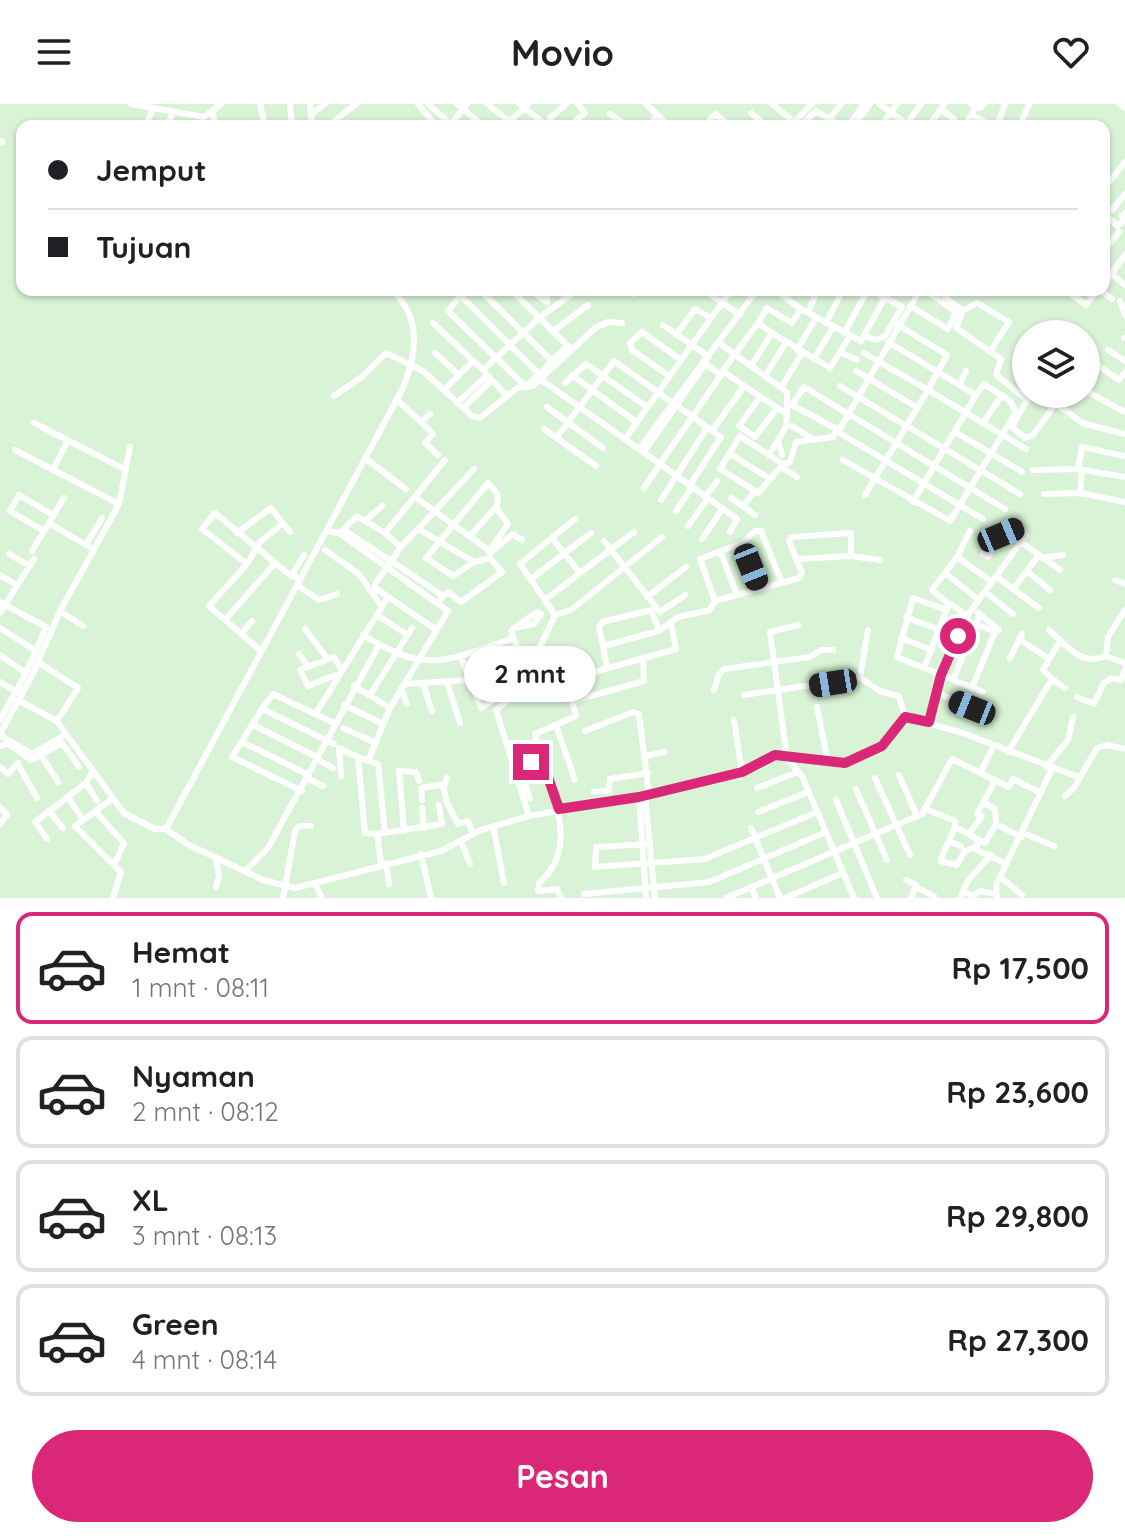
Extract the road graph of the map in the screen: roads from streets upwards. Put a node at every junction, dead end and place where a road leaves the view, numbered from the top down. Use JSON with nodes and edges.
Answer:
{"nodes":[{"id":1,"x":131,"y":104,"type":"edge"},
{"id":2,"x":221,"y":104,"type":"edge"},
{"id":3,"x":310,"y":104,"type":"edge"},
{"id":4,"x":325,"y":104,"type":"edge"},
{"id":5,"x":356,"y":104,"type":"edge"},
{"id":6,"x":418,"y":104,"type":"edge"},
{"id":7,"x":428,"y":104,"type":"edge"},
{"id":8,"x":487,"y":104,"type":"edge"},
{"id":9,"x":550,"y":104,"type":"edge"},
{"id":10,"x":566,"y":104,"type":"edge"},
{"id":11,"x":578,"y":104,"type":"edge"},
{"id":12,"x":646,"y":104,"type":"edge"},
{"id":13,"x":772,"y":104,"type":"edge"},
{"id":14,"x":841,"y":104,"type":"edge"},
{"id":15,"x":867,"y":104,"type":"edge"},
{"id":16,"x":879,"y":104,"type":"edge"},
{"id":17,"x":897,"y":104,"type":"edge"},
{"id":18,"x":984,"y":104,"type":"edge"},
{"id":19,"x":1119,"y":104,"type":"edge"},
{"id":20,"x":523,"y":105,"type":"edge"},
{"id":21,"x":973,"y":105,"type":"edge"},
{"id":22,"x":462,"y":106,"type":"edge"},
{"id":23,"x":943,"y":106,"type":"edge"},
{"id":24,"x":1125,"y":108,"type":"edge"},
{"id":25,"x":153,"y":109,"type":"junction"},
{"id":26,"x":558,"y":111,"type":"junction"},
{"id":27,"x":891,"y":112,"type":"junction"},
{"id":28,"x":173,"y":113,"type":"junction"},
{"id":29,"x":213,"y":113,"type":"junction"},
{"id":30,"x":751,"y":113,"type":"dead end"},
{"id":31,"x":610,"y":114,"type":"dead end"},
{"id":32,"x":311,"y":115,"type":"junction"},
{"id":33,"x":657,"y":115,"type":"junction"},
{"id":34,"x":971,"y":115,"type":"junction"},
{"id":35,"x":830,"y":118,"type":"junction"},
{"id":36,"x":954,"y":119,"type":"dead end"},
{"id":37,"x":148,"y":120,"type":"edge"},
{"id":38,"x":170,"y":120,"type":"edge"},
{"id":39,"x":214,"y":120,"type":"edge"},
{"id":40,"x":311,"y":120,"type":"edge"},
{"id":41,"x":336,"y":120,"type":"edge"},
{"id":42,"x":431,"y":120,"type":"edge"},
{"id":43,"x":446,"y":120,"type":"edge"},
{"id":44,"x":477,"y":120,"type":"edge"},
{"id":45,"x":506,"y":120,"type":"edge"},
{"id":46,"x":540,"y":120,"type":"edge"},
{"id":47,"x":551,"y":120,"type":"edge"},
{"id":48,"x":576,"y":120,"type":"edge"},
{"id":49,"x":619,"y":120,"type":"edge"},
{"id":50,"x":653,"y":120,"type":"edge"},
{"id":51,"x":662,"y":120,"type":"edge"},
{"id":52,"x":760,"y":120,"type":"edge"},
{"id":53,"x":794,"y":120,"type":"edge"},
{"id":54,"x":804,"y":120,"type":"edge"},
{"id":55,"x":834,"y":120,"type":"edge"},
{"id":56,"x":851,"y":120,"type":"edge"},
{"id":57,"x":885,"y":120,"type":"edge"},
{"id":58,"x":901,"y":120,"type":"edge"},
{"id":59,"x":968,"y":120,"type":"edge"},
{"id":60,"x":982,"y":120,"type":"edge"},
{"id":61,"x":1125,"y":162,"type":"edge"},
{"id":62,"x":1110,"y":181,"type":"edge"},
{"id":63,"x":1125,"y":194,"type":"edge"},
{"id":64,"x":1112,"y":210,"type":"dead end"},
{"id":65,"x":1124,"y":216,"type":"edge"},
{"id":66,"x":1110,"y":219,"type":"edge"},
{"id":67,"x":1119,"y":232,"type":"dead end"},
{"id":68,"x":1110,"y":243,"type":"edge"},
{"id":69,"x":1125,"y":255,"type":"edge"},
{"id":70,"x":1111,"y":274,"type":"joint"},
{"id":71,"x":1125,"y":285,"type":"edge"},
{"id":72,"x":397,"y":296,"type":"edge"},
{"id":73,"x":459,"y":296,"type":"edge"},
{"id":74,"x":466,"y":296,"type":"edge"},
{"id":75,"x":486,"y":296,"type":"edge"},
{"id":76,"x":539,"y":296,"type":"edge"},
{"id":77,"x":546,"y":296,"type":"edge"},
{"id":78,"x":564,"y":296,"type":"edge"},
{"id":79,"x":713,"y":296,"type":"edge"},
{"id":80,"x":726,"y":296,"type":"edge"},
{"id":81,"x":753,"y":296,"type":"edge"},
{"id":82,"x":775,"y":296,"type":"edge"},
{"id":83,"x":785,"y":296,"type":"edge"},
{"id":84,"x":814,"y":296,"type":"edge"},
{"id":85,"x":841,"y":296,"type":"edge"},
{"id":86,"x":867,"y":296,"type":"edge"},
{"id":87,"x":918,"y":296,"type":"edge"},
{"id":88,"x":931,"y":296,"type":"edge"},
{"id":89,"x":946,"y":296,"type":"edge"},
{"id":90,"x":1074,"y":296,"type":"edge"},
{"id":91,"x":1094,"y":296,"type":"edge"},
{"id":92,"x":1109,"y":296,"type":"edge"},
{"id":93,"x":517,"y":297,"type":"edge"},
{"id":94,"x":885,"y":297,"type":"joint"},
{"id":95,"x":547,"y":302,"type":"junction"},
{"id":96,"x":722,"y":302,"type":"junction"},
{"id":97,"x":588,"y":305,"type":"dead end"},
{"id":98,"x":910,"y":306,"type":"junction"},
{"id":99,"x":767,"y":308,"type":"junction"},
{"id":100,"x":550,"y":309,"type":"junction"},
{"id":101,"x":804,"y":311,"type":"junction"},
{"id":102,"x":963,"y":311,"type":"junction"},
{"id":103,"x":740,"y":315,"type":"junction"},
{"id":104,"x":1125,"y":315,"type":"edge"},
{"id":105,"x":539,"y":318,"type":"junction"},
{"id":106,"x":711,"y":318,"type":"junction"},
{"id":107,"x":816,"y":318,"type":"junction"},
{"id":108,"x":433,"y":323,"type":"dead end"},
{"id":109,"x":622,"y":323,"type":"dead end"},
{"id":110,"x":758,"y":323,"type":"junction"},
{"id":111,"x":792,"y":323,"type":"junction"},
{"id":112,"x":663,"y":325,"type":"dead end"},
{"id":113,"x":829,"y":325,"type":"junction"},
{"id":114,"x":898,"y":325,"type":"junction"},
{"id":115,"x":523,"y":331,"type":"junction"},
{"id":116,"x":552,"y":332,"type":"junction"},
{"id":117,"x":772,"y":333,"type":"junction"},
{"id":118,"x":847,"y":334,"type":"junction"},
{"id":119,"x":676,"y":335,"type":"junction"},
{"id":120,"x":865,"y":336,"type":"junction"},
{"id":121,"x":784,"y":341,"type":"junction"},
{"id":122,"x":888,"y":342,"type":"junction"},
{"id":123,"x":510,"y":343,"type":"junction"},
{"id":124,"x":719,"y":343,"type":"junction"},
{"id":125,"x":691,"y":345,"type":"junction"},
{"id":126,"x":569,"y":348,"type":"junction"},
{"id":127,"x":1108,"y":350,"type":"dead end"},
{"id":128,"x":799,"y":351,"type":"junction"},
{"id":129,"x":840,"y":352,"type":"junction"},
{"id":130,"x":990,"y":352,"type":"junction"},
{"id":131,"x":435,"y":353,"type":"dead end"},
{"id":132,"x":864,"y":353,"type":"dead end"},
{"id":133,"x":736,"y":355,"type":"junction"},
{"id":134,"x":498,"y":357,"type":"junction"},
{"id":135,"x":814,"y":359,"type":"junction"},
{"id":136,"x":681,"y":360,"type":"junction"},
{"id":137,"x":857,"y":360,"type":"dead end"},
{"id":138,"x":473,"y":361,"type":"junction"},
{"id":139,"x":552,"y":361,"type":"junction"},
{"id":140,"x":706,"y":361,"type":"junction"},
{"id":141,"x":878,"y":361,"type":"junction"},
{"id":142,"x":1125,"y":361,"type":"edge"},
{"id":143,"x":413,"y":366,"type":"junction"},
{"id":144,"x":751,"y":366,"type":"junction"},
{"id":145,"x":1100,"y":367,"type":"edge"},
{"id":146,"x":856,"y":371,"type":"dead end"},
{"id":147,"x":966,"y":371,"type":"dead end"},
{"id":148,"x":1125,"y":372,"type":"edge"},
{"id":149,"x":722,"y":373,"type":"junction"},
{"id":150,"x":939,"y":373,"type":"junction"},
{"id":151,"x":459,"y":375,"type":"junction"},
{"id":152,"x":487,"y":375,"type":"junction"},
{"id":153,"x":572,"y":375,"type":"junction"},
{"id":154,"x":601,"y":375,"type":"junction"},
{"id":155,"x":669,"y":376,"type":"junction"},
{"id":156,"x":765,"y":376,"type":"junction"},
{"id":157,"x":540,"y":377,"type":"junction"},
{"id":158,"x":868,"y":378,"type":"junction"},
{"id":159,"x":565,"y":383,"type":"dead end"},
{"id":160,"x":959,"y":385,"type":"junction"},
{"id":161,"x":744,"y":386,"type":"junction"},
{"id":162,"x":840,"y":386,"type":"dead end"},
{"id":163,"x":525,"y":388,"type":"junction"},
{"id":164,"x":781,"y":388,"type":"junction"},
{"id":165,"x":1012,"y":388,"type":"edge"},
{"id":166,"x":592,"y":389,"type":"junction"},
{"id":167,"x":444,"y":390,"type":"junction"},
{"id":168,"x":928,"y":390,"type":"junction"},
{"id":169,"x":658,"y":392,"type":"junction"},
{"id":170,"x":976,"y":395,"type":"junction"},
{"id":171,"x":1002,"y":395,"type":"junction"},
{"id":172,"x":334,"y":396,"type":"dead end"},
{"id":173,"x":507,"y":396,"type":"junction"},
{"id":174,"x":857,"y":396,"type":"junction"},
{"id":175,"x":760,"y":397,"type":"junction"},
{"id":176,"x":1100,"y":399,"type":"edge"},
{"id":177,"x":397,"y":400,"type":"junction"},
{"id":178,"x":675,"y":403,"type":"junction"},
{"id":179,"x":460,"y":405,"type":"junction"},
{"id":180,"x":579,"y":406,"type":"junction"},
{"id":181,"x":547,"y":407,"type":"dead end"},
{"id":182,"x":647,"y":407,"type":"junction"},
{"id":183,"x":777,"y":408,"type":"junction"},
{"id":184,"x":918,"y":408,"type":"junction"},
{"id":185,"x":1023,"y":408,"type":"edge"},
{"id":186,"x":1057,"y":408,"type":"edge"},
{"id":187,"x":1062,"y":408,"type":"edge"},
{"id":188,"x":1125,"y":412,"type":"edge"},
{"id":189,"x":966,"y":413,"type":"junction"},
{"id":190,"x":430,"y":414,"type":"dead end"},
{"id":191,"x":787,"y":414,"type":"junction"},
{"id":192,"x":847,"y":414,"type":"junction"},
{"id":193,"x":724,"y":415,"type":"junction"},
{"id":194,"x":693,"y":416,"type":"junction"},
{"id":195,"x":421,"y":422,"type":"junction"},
{"id":196,"x":636,"y":422,"type":"junction"},
{"id":197,"x":34,"y":423,"type":"dead end"},
{"id":198,"x":567,"y":423,"type":"junction"},
{"id":199,"x":983,"y":423,"type":"junction"},
{"id":200,"x":739,"y":426,"type":"junction"},
{"id":201,"x":792,"y":426,"type":"dead end"},
{"id":202,"x":907,"y":426,"type":"junction"},
{"id":203,"x":544,"y":429,"type":"dead end"},
{"id":204,"x":837,"y":429,"type":"junction"},
{"id":205,"x":710,"y":430,"type":"junction"},
{"id":206,"x":955,"y":432,"type":"junction"},
{"id":207,"x":537,"y":434,"type":"dead end"},
{"id":208,"x":1125,"y":434,"type":"edge"},
{"id":209,"x":1002,"y":435,"type":"junction"},
{"id":210,"x":555,"y":436,"type":"junction"},
{"id":211,"x":625,"y":439,"type":"junction"},
{"id":212,"x":814,"y":439,"type":"junction"},
{"id":213,"x":68,"y":440,"type":"junction"},
{"id":214,"x":778,"y":440,"type":"junction"},
{"id":215,"x":896,"y":443,"type":"junction"},
{"id":216,"x":1072,"y":446,"type":"dead end"},
{"id":217,"x":130,"y":447,"type":"dead end"},
{"id":218,"x":1082,"y":447,"type":"junction"},
{"id":219,"x":603,"y":448,"type":"dead end"},
{"id":220,"x":944,"y":448,"type":"junction"},
{"id":221,"x":1026,"y":449,"type":"dead end"},
{"id":222,"x":15,"y":450,"type":"dead end"},
{"id":223,"x":772,"y":450,"type":"dead end"},
{"id":224,"x":641,"y":451,"type":"junction"},
{"id":225,"x":729,"y":453,"type":"junction"},
{"id":226,"x":991,"y":453,"type":"junction"},
{"id":227,"x":438,"y":455,"type":"dead end"},
{"id":228,"x":1125,"y":456,"type":"edge"},
{"id":229,"x":366,"y":459,"type":"junction"},
{"id":230,"x":445,"y":460,"type":"dead end"},
{"id":231,"x":843,"y":460,"type":"dead end"},
{"id":232,"x":885,"y":461,"type":"junction"},
{"id":233,"x":782,"y":462,"type":"junction"},
{"id":234,"x":660,"y":464,"type":"junction"},
{"id":235,"x":596,"y":466,"type":"dead end"},
{"id":236,"x":934,"y":466,"type":"junction"},
{"id":237,"x":474,"y":469,"type":"dead end"},
{"id":238,"x":53,"y":470,"type":"junction"},
{"id":239,"x":126,"y":470,"type":"junction"},
{"id":240,"x":981,"y":470,"type":"junction"},
{"id":241,"x":1033,"y":470,"type":"dead end"},
{"id":242,"x":1080,"y":470,"type":"junction"},
{"id":243,"x":1022,"y":472,"type":"dead end"},
{"id":244,"x":676,"y":476,"type":"junction"},
{"id":245,"x":797,"y":477,"type":"dead end"},
{"id":246,"x":1125,"y":477,"type":"edge"},
{"id":247,"x":875,"y":478,"type":"junction"},
{"id":248,"x":770,"y":479,"type":"junction"},
{"id":249,"x":717,"y":481,"type":"dead end"},
{"id":250,"x":923,"y":484,"type":"junction"},
{"id":251,"x":691,"y":486,"type":"junction"},
{"id":252,"x":644,"y":488,"type":"dead end"},
{"id":253,"x":970,"y":488,"type":"junction"},
{"id":254,"x":406,"y":489,"type":"dead end"},
{"id":255,"x":755,"y":491,"type":"junction"},
{"id":256,"x":1080,"y":493,"type":"junction"},
{"id":257,"x":1020,"y":494,"type":"dead end"},
{"id":258,"x":1044,"y":494,"type":"dead end"},
{"id":259,"x":865,"y":495,"type":"dead end"},
{"id":260,"x":415,"y":497,"type":"junction"},
{"id":261,"x":707,"y":497,"type":"junction"},
{"id":262,"x":64,"y":498,"type":"dead end"},
{"id":263,"x":731,"y":498,"type":"dead end"},
{"id":264,"x":661,"y":500,"type":"dead end"},
{"id":265,"x":913,"y":502,"type":"junction"},
{"id":266,"x":1125,"y":502,"type":"edge"},
{"id":267,"x":119,"y":504,"type":"junction"},
{"id":268,"x":382,"y":506,"type":"dead end"},
{"id":269,"x":743,"y":506,"type":"junction"},
{"id":270,"x":960,"y":506,"type":"junction"},
{"id":271,"x":496,"y":507,"type":"junction"},
{"id":272,"x":723,"y":508,"type":"junction"},
{"id":273,"x":1005,"y":509,"type":"dead end"},
{"id":274,"x":676,"y":511,"type":"dead end"},
{"id":275,"x":435,"y":512,"type":"junction"},
{"id":276,"x":53,"y":515,"type":"junction"},
{"id":277,"x":755,"y":515,"type":"dead end"},
{"id":278,"x":102,"y":518,"type":"dead end"},
{"id":279,"x":575,"y":519,"type":"dead end"},
{"id":280,"x":983,"y":519,"type":"dead end"},
{"id":281,"x":365,"y":521,"type":"junction"},
{"id":282,"x":49,"y":523,"type":"junction"},
{"id":283,"x":283,"y":523,"type":"junction"},
{"id":284,"x":508,"y":524,"type":"junction"},
{"id":285,"x":451,"y":526,"type":"junction"},
{"id":286,"x":688,"y":526,"type":"dead end"},
{"id":287,"x":420,"y":530,"type":"junction"},
{"id":288,"x":44,"y":531,"type":"junction"},
{"id":289,"x":327,"y":531,"type":"junction"},
{"id":290,"x":970,"y":531,"type":"dead end"},
{"id":291,"x":290,"y":532,"type":"dead end"},
{"id":292,"x":341,"y":532,"type":"junction"},
{"id":293,"x":634,"y":532,"type":"dead end"},
{"id":294,"x":730,"y":532,"type":"dead end"},
{"id":295,"x":237,"y":533,"type":"junction"},
{"id":296,"x":385,"y":533,"type":"junction"},
{"id":297,"x":591,"y":533,"type":"dead end"},
{"id":298,"x":470,"y":536,"type":"junction"},
{"id":299,"x":662,"y":537,"type":"dead end"},
{"id":300,"x":552,"y":538,"type":"junction"},
{"id":301,"x":702,"y":539,"type":"dead end"},
{"id":302,"x":604,"y":541,"type":"dead end"},
{"id":303,"x":439,"y":542,"type":"junction"},
{"id":304,"x":1021,"y":542,"type":"junction"},
{"id":305,"x":742,"y":543,"type":"junction"},
{"id":306,"x":86,"y":545,"type":"junction"},
{"id":307,"x":257,"y":547,"type":"junction"},
{"id":308,"x":401,"y":547,"type":"junction"},
{"id":309,"x":94,"y":550,"type":"junction"},
{"id":310,"x":325,"y":550,"type":"dead end"},
{"id":311,"x":610,"y":550,"type":"junction"},
{"id":312,"x":32,"y":551,"type":"dead end"},
{"id":313,"x":720,"y":551,"type":"junction"},
{"id":314,"x":566,"y":553,"type":"junction"},
{"id":315,"x":9,"y":554,"type":"dead end"},
{"id":316,"x":490,"y":554,"type":"junction"},
{"id":317,"x":304,"y":555,"type":"dead end"},
{"id":318,"x":1063,"y":555,"type":"dead end"},
{"id":319,"x":427,"y":556,"type":"junction"},
{"id":320,"x":851,"y":556,"type":"junction"},
{"id":321,"x":1041,"y":556,"type":"junction"},
{"id":322,"x":957,"y":557,"type":"junction"},
{"id":323,"x":796,"y":559,"type":"junction"},
{"id":324,"x":880,"y":560,"type":"dead end"},
{"id":325,"x":474,"y":562,"type":"junction"},
{"id":326,"x":275,"y":563,"type":"junction"},
{"id":327,"x":247,"y":564,"type":"junction"},
{"id":328,"x":388,"y":564,"type":"junction"},
{"id":329,"x":418,"y":564,"type":"dead end"},
{"id":330,"x":686,"y":567,"type":"dead end"},
{"id":331,"x":624,"y":568,"type":"junction"},
{"id":332,"x":1060,"y":570,"type":"dead end"},
{"id":333,"x":976,"y":571,"type":"junction"},
{"id":334,"x":1027,"y":571,"type":"junction"},
{"id":335,"x":580,"y":573,"type":"junction"},
{"id":336,"x":945,"y":573,"type":"junction"},
{"id":337,"x":0,"y":575,"type":"edge"},
{"id":338,"x":291,"y":576,"type":"junction"},
{"id":339,"x":532,"y":578,"type":"junction"},
{"id":340,"x":994,"y":579,"type":"junction"},
{"id":341,"x":1115,"y":580,"type":"dead end"},
{"id":342,"x":299,"y":582,"type":"junction"},
{"id":343,"x":782,"y":583,"type":"junction"},
{"id":344,"x":1125,"y":584,"type":"edge"},
{"id":345,"x":17,"y":585,"type":"junction"},
{"id":346,"x":371,"y":585,"type":"junction"},
{"id":347,"x":760,"y":588,"type":"junction"},
{"id":348,"x":1013,"y":589,"type":"junction"},
{"id":349,"x":1050,"y":590,"type":"dead end"},
{"id":350,"x":985,"y":592,"type":"junction"},
{"id":351,"x":337,"y":594,"type":"dead end"},
{"id":352,"x":442,"y":595,"type":"junction"},
{"id":353,"x":685,"y":595,"type":"dead end"},
{"id":354,"x":737,"y":595,"type":"junction"},
{"id":355,"x":388,"y":597,"type":"junction"},
{"id":356,"x":647,"y":597,"type":"junction"},
{"id":357,"x":546,"y":599,"type":"junction"},
{"id":358,"x":979,"y":600,"type":"junction"},
{"id":359,"x":715,"y":601,"type":"junction"},
{"id":360,"x":2,"y":603,"type":"edge"},
{"id":361,"x":437,"y":603,"type":"junction"},
{"id":362,"x":382,"y":607,"type":"junction"},
{"id":363,"x":948,"y":607,"type":"junction"},
{"id":364,"x":972,"y":608,"type":"junction"},
{"id":365,"x":1039,"y":608,"type":"dead end"},
{"id":366,"x":1125,"y":610,"type":"edge"},
{"id":367,"x":60,"y":611,"type":"junction"},
{"id":368,"x":0,"y":613,"type":"edge"},
{"id":369,"x":980,"y":614,"type":"junction"},
{"id":370,"x":1013,"y":614,"type":"dead end"},
{"id":371,"x":377,"y":615,"type":"junction"},
{"id":372,"x":555,"y":615,"type":"junction"},
{"id":373,"x":967,"y":616,"type":"junction"},
{"id":374,"x":906,"y":617,"type":"junction"},
{"id":375,"x":225,"y":620,"type":"junction"},
{"id":376,"x":252,"y":621,"type":"dead end"},
{"id":377,"x":671,"y":623,"type":"junction"},
{"id":378,"x":976,"y":624,"type":"junction"},
{"id":379,"x":798,"y":625,"type":"dead end"},
{"id":380,"x":83,"y":626,"type":"dead end"},
{"id":381,"x":0,"y":628,"type":"edge"},
{"id":382,"x":412,"y":628,"type":"dead end"},
{"id":383,"x":514,"y":628,"type":"dead end"},
{"id":384,"x":305,"y":629,"type":"dead end"},
{"id":385,"x":435,"y":629,"type":"junction"},
{"id":386,"x":868,"y":630,"type":"dead end"},
{"id":387,"x":939,"y":630,"type":"junction"},
{"id":388,"x":999,"y":630,"type":"dead end"},
{"id":389,"x":1049,"y":630,"type":"dead end"},
{"id":390,"x":659,"y":631,"type":"junction"},
{"id":391,"x":363,"y":635,"type":"junction"},
{"id":392,"x":408,"y":635,"type":"junction"},
{"id":393,"x":241,"y":638,"type":"junction"},
{"id":394,"x":514,"y":638,"type":"junction"},
{"id":395,"x":901,"y":638,"type":"junction"},
{"id":396,"x":1060,"y":641,"type":"junction"},
{"id":397,"x":379,"y":645,"type":"junction"},
{"id":398,"x":603,"y":646,"type":"junction"},
{"id":399,"x":833,"y":650,"type":"dead end"},
{"id":400,"x":932,"y":650,"type":"junction"},
{"id":401,"x":36,"y":651,"type":"junction"},
{"id":402,"x":261,"y":651,"type":"junction"},
{"id":403,"x":299,"y":654,"type":"dead end"},
{"id":404,"x":0,"y":655,"type":"edge"},
{"id":405,"x":396,"y":655,"type":"junction"},
{"id":406,"x":1106,"y":656,"type":"junction"},
{"id":407,"x":327,"y":658,"type":"junction"},
{"id":408,"x":461,"y":658,"type":"junction"},
{"id":409,"x":643,"y":658,"type":"junction"},
{"id":410,"x":1010,"y":658,"type":"dead end"},
{"id":411,"x":1049,"y":659,"type":"junction"},
{"id":412,"x":38,"y":662,"type":"junction"},
{"id":413,"x":418,"y":662,"type":"junction"},
{"id":414,"x":772,"y":663,"type":"junction"},
{"id":415,"x":307,"y":665,"type":"junction"},
{"id":416,"x":508,"y":665,"type":"junction"},
{"id":417,"x":1125,"y":666,"type":"edge"},
{"id":418,"x":340,"y":668,"type":"junction"},
{"id":419,"x":607,"y":668,"type":"junction"},
{"id":420,"x":924,"y":668,"type":"junction"},
{"id":421,"x":534,"y":671,"type":"dead end"},
{"id":422,"x":490,"y":672,"type":"junction"},
{"id":423,"x":26,"y":673,"type":"junction"},
{"id":424,"x":941,"y":675,"type":"junction"},
{"id":425,"x":860,"y":678,"type":"junction"},
{"id":426,"x":1052,"y":679,"type":"junction"},
{"id":427,"x":468,"y":680,"type":"junction"},
{"id":428,"x":570,"y":680,"type":"junction"},
{"id":429,"x":953,"y":680,"type":"junction"},
{"id":430,"x":0,"y":682,"type":"edge"},
{"id":431,"x":447,"y":682,"type":"junction"},
{"id":432,"x":423,"y":684,"type":"junction"},
{"id":433,"x":354,"y":686,"type":"junction"},
{"id":434,"x":403,"y":687,"type":"junction"},
{"id":435,"x":972,"y":688,"type":"junction"},
{"id":436,"x":1065,"y":688,"type":"dead end"},
{"id":437,"x":714,"y":690,"type":"dead end"},
{"id":438,"x":779,"y":691,"type":"junction"},
{"id":439,"x":17,"y":692,"type":"junction"},
{"id":440,"x":983,"y":692,"type":"dead end"},
{"id":441,"x":938,"y":693,"type":"junction"},
{"id":442,"x":370,"y":695,"type":"junction"},
{"id":443,"x":744,"y":695,"type":"dead end"},
{"id":444,"x":500,"y":696,"type":"junction"},
{"id":445,"x":1077,"y":697,"type":"dead end"},
{"id":446,"x":18,"y":700,"type":"junction"},
{"id":447,"x":573,"y":701,"type":"junction"},
{"id":448,"x":407,"y":704,"type":"dead end"},
{"id":449,"x":344,"y":705,"type":"junction"},
{"id":450,"x":817,"y":707,"type":"dead end"},
{"id":451,"x":390,"y":708,"type":"junction"},
{"id":452,"x":972,"y":708,"type":"dead end"},
{"id":453,"x":262,"y":709,"type":"junction"},
{"id":454,"x":2,"y":710,"type":"edge"},
{"id":455,"x":432,"y":711,"type":"dead end"},
{"id":456,"x":316,"y":713,"type":"junction"},
{"id":457,"x":905,"y":717,"type":"junction"},
{"id":458,"x":1073,"y":717,"type":"dead end"},
{"id":459,"x":0,"y":720,"type":"edge"},
{"id":460,"x":734,"y":720,"type":"dead end"},
{"id":461,"x":57,"y":721,"type":"junction"},
{"id":462,"x":929,"y":722,"type":"junction"},
{"id":463,"x":334,"y":723,"type":"junction"},
{"id":464,"x":460,"y":723,"type":"dead end"},
{"id":465,"x":383,"y":724,"type":"junction"},
{"id":466,"x":253,"y":725,"type":"junction"},
{"id":467,"x":556,"y":725,"type":"junction"},
{"id":468,"x":343,"y":728,"type":"dead end"},
{"id":469,"x":585,"y":731,"type":"dead end"},
{"id":470,"x":66,"y":734,"type":"junction"},
{"id":471,"x":0,"y":735,"type":"edge"},
{"id":472,"x":326,"y":740,"type":"junction"},
{"id":473,"x":244,"y":743,"type":"junction"},
{"id":474,"x":376,"y":743,"type":"junction"},
{"id":475,"x":334,"y":744,"type":"dead end"},
{"id":476,"x":994,"y":745,"type":"junction"},
{"id":477,"x":0,"y":746,"type":"edge"},
{"id":478,"x":1125,"y":749,"type":"edge"},
{"id":479,"x":664,"y":752,"type":"dead end"},
{"id":480,"x":1008,"y":752,"type":"junction"},
{"id":481,"x":41,"y":755,"type":"junction"},
{"id":482,"x":787,"y":755,"type":"junction"},
{"id":483,"x":645,"y":756,"type":"junction"},
{"id":484,"x":23,"y":757,"type":"junction"},
{"id":485,"x":358,"y":757,"type":"junction"},
{"id":486,"x":541,"y":757,"type":"junction"},
{"id":487,"x":316,"y":758,"type":"junction"},
{"id":488,"x":31,"y":760,"type":"junction"},
{"id":489,"x":368,"y":761,"type":"junction"},
{"id":490,"x":828,"y":762,"type":"junction"},
{"id":491,"x":0,"y":767,"type":"edge"},
{"id":492,"x":16,"y":767,"type":"junction"},
{"id":493,"x":79,"y":767,"type":"dead end"},
{"id":494,"x":333,"y":768,"type":"dead end"},
{"id":495,"x":1049,"y":768,"type":"junction"},
{"id":496,"x":981,"y":771,"type":"junction"},
{"id":497,"x":742,"y":772,"type":"junction"},
{"id":498,"x":798,"y":772,"type":"junction"},
{"id":499,"x":92,"y":773,"type":"junction"},
{"id":500,"x":648,"y":773,"type":"junction"},
{"id":501,"x":899,"y":775,"type":"dead end"},
{"id":502,"x":341,"y":776,"type":"dead end"},
{"id":503,"x":308,"y":777,"type":"junction"},
{"id":504,"x":1078,"y":777,"type":"junction"},
{"id":505,"x":875,"y":778,"type":"dead end"},
{"id":506,"x":575,"y":780,"type":"dead end"},
{"id":507,"x":419,"y":781,"type":"dead end"},
{"id":508,"x":995,"y":781,"type":"junction"},
{"id":509,"x":58,"y":782,"type":"dead end"},
{"id":510,"x":86,"y":783,"type":"junction"},
{"id":511,"x":323,"y":786,"type":"dead end"},
{"id":512,"x":757,"y":788,"type":"dead end"},
{"id":513,"x":856,"y":789,"type":"dead end"},
{"id":514,"x":302,"y":791,"type":"junction"},
{"id":515,"x":594,"y":792,"type":"dead end"},
{"id":516,"x":808,"y":792,"type":"junction"},
{"id":517,"x":1041,"y":793,"type":"junction"},
{"id":518,"x":644,"y":795,"type":"junction"},
{"id":519,"x":1065,"y":796,"type":"dead end"},
{"id":520,"x":68,"y":797,"type":"junction"},
{"id":521,"x":37,"y":798,"type":"dead end"},
{"id":522,"x":530,"y":798,"type":"dead end"},
{"id":523,"x":112,"y":799,"type":"junction"},
{"id":524,"x":836,"y":800,"type":"dead end"},
{"id":525,"x":97,"y":801,"type":"dead end"},
{"id":526,"x":984,"y":803,"type":"junction"},
{"id":527,"x":439,"y":805,"type":"dead end"},
{"id":528,"x":0,"y":807,"type":"edge"},
{"id":529,"x":559,"y":809,"type":"junction"},
{"id":530,"x":926,"y":809,"type":"junction"},
{"id":531,"x":49,"y":811,"type":"junction"},
{"id":532,"x":95,"y":811,"type":"junction"},
{"id":533,"x":758,"y":812,"type":"dead end"},
{"id":534,"x":817,"y":812,"type":"junction"},
{"id":535,"x":80,"y":815,"type":"dead end"},
{"id":536,"x":529,"y":816,"type":"junction"},
{"id":537,"x":917,"y":816,"type":"junction"},
{"id":538,"x":0,"y":824,"type":"edge"},
{"id":539,"x":896,"y":824,"type":"junction"},
{"id":540,"x":996,"y":824,"type":"junction"},
{"id":541,"x":311,"y":826,"type":"dead end"},
{"id":542,"x":493,"y":826,"type":"junction"},
{"id":543,"x":955,"y":827,"type":"junction"},
{"id":544,"x":63,"y":828,"type":"dead end"},
{"id":545,"x":424,"y":828,"type":"junction"},
{"id":546,"x":751,"y":828,"type":"dead end"},
{"id":547,"x":161,"y":830,"type":"junction"},
{"id":548,"x":404,"y":831,"type":"junction"},
{"id":549,"x":826,"y":832,"type":"junction"},
{"id":550,"x":381,"y":834,"type":"junction"},
{"id":551,"x":473,"y":834,"type":"junction"},
{"id":552,"x":875,"y":834,"type":"junction"},
{"id":553,"x":969,"y":834,"type":"junction"},
{"id":554,"x":1022,"y":835,"type":"junction"},
{"id":555,"x":755,"y":838,"type":"junction"},
{"id":556,"x":47,"y":839,"type":"dead end"},
{"id":557,"x":977,"y":839,"type":"junction"},
{"id":558,"x":461,"y":841,"type":"junction"},
{"id":559,"x":949,"y":841,"type":"junction"},
{"id":560,"x":855,"y":842,"type":"junction"},
{"id":561,"x":647,"y":844,"type":"junction"},
{"id":562,"x":961,"y":846,"type":"dead end"},
{"id":563,"x":1054,"y":846,"type":"dead end"},
{"id":564,"x":976,"y":847,"type":"junction"},
{"id":565,"x":834,"y":851,"type":"junction"},
{"id":566,"x":421,"y":854,"type":"junction"},
{"id":567,"x":910,"y":855,"type":"dead end"},
{"id":568,"x":991,"y":855,"type":"junction"},
{"id":569,"x":764,"y":858,"type":"junction"},
{"id":570,"x":216,"y":859,"type":"junction"},
{"id":571,"x":887,"y":860,"type":"dead end"},
{"id":572,"x":383,"y":864,"type":"junction"},
{"id":573,"x":470,"y":864,"type":"dead end"},
{"id":574,"x":1007,"y":864,"type":"junction"},
{"id":575,"x":114,"y":865,"type":"junction"},
{"id":576,"x":648,"y":865,"type":"junction"},
{"id":577,"x":957,"y":865,"type":"junction"},
{"id":578,"x":245,"y":871,"type":"junction"},
{"id":579,"x":843,"y":873,"type":"junction"},
{"id":580,"x":972,"y":874,"type":"junction"},
{"id":581,"x":772,"y":877,"type":"junction"},
{"id":582,"x":1000,"y":877,"type":"junction"},
{"id":583,"x":906,"y":880,"type":"dead end"},
{"id":584,"x":504,"y":883,"type":"dead end"},
{"id":585,"x":315,"y":884,"type":"junction"},
{"id":586,"x":389,"y":884,"type":"dead end"},
{"id":587,"x":650,"y":886,"type":"junction"},
{"id":588,"x":216,"y":887,"type":"dead end"},
{"id":589,"x":285,"y":887,"type":"junction"},
{"id":590,"x":751,"y":887,"type":"junction"},
{"id":591,"x":916,"y":887,"type":"junction"},
{"id":592,"x":584,"y":894,"type":"dead end"},
{"id":593,"x":961,"y":895,"type":"edge"},
{"id":594,"x":1022,"y":895,"type":"dead end"},
{"id":595,"x":853,"y":896,"type":"edge"},
{"id":596,"x":934,"y":896,"type":"edge"},
{"id":597,"x":997,"y":896,"type":"edge"},
{"id":598,"x":730,"y":897,"type":"edge"},
{"id":599,"x":113,"y":898,"type":"edge"},
{"id":600,"x":283,"y":898,"type":"edge"},
{"id":601,"x":322,"y":898,"type":"edge"},
{"id":602,"x":431,"y":898,"type":"edge"},
{"id":603,"x":561,"y":898,"type":"edge"},
{"id":604,"x":646,"y":898,"type":"edge"},
{"id":605,"x":655,"y":898,"type":"edge"},
{"id":606,"x":756,"y":898,"type":"edge"},
{"id":607,"x":782,"y":898,"type":"edge"},
{"id":608,"x":842,"y":898,"type":"edge"},
{"id":609,"x":877,"y":898,"type":"edge"},
{"id":610,"x":911,"y":898,"type":"edge"}],
"edges":[{"from":1,"to":25,"type":"street"},
{"from":2,"to":29,"type":"street"},
{"from":3,"to":32,"type":"street"},
{"from":4,"to":32,"type":"street"},
{"from":5,"to":41,"type":"street"},
{"from":6,"to":42,"type":"street"},
{"from":7,"to":43,"type":"street"},
{"from":8,"to":45,"type":"street"},
{"from":9,"to":26,"type":"street"},
{"from":10,"to":26,"type":"street"},
{"from":11,"to":48,"type":"street"},
{"from":12,"to":33,"type":"street"},
{"from":13,"to":53,"type":"street"},
{"from":14,"to":35,"type":"street"},
{"from":15,"to":56,"type":"street"},
{"from":16,"to":27,"type":"street"},
{"from":17,"to":27,"type":"street"},
{"from":18,"to":21,"type":"street"},
{"from":19,"to":24,"type":"street"},
{"from":20,"to":46,"type":"street"},
{"from":21,"to":34,"type":"street"},
{"from":22,"to":44,"type":"street"},
{"from":23,"to":36,"type":"street"},
{"from":25,"to":28,"type":"street"},
{"from":25,"to":37,"type":"street"},
{"from":26,"to":47,"type":"street"},
{"from":27,"to":57,"type":"street"},
{"from":27,"to":58,"type":"street"},
{"from":28,"to":29,"type":"street"},
{"from":28,"to":38,"type":"street"},
{"from":29,"to":39,"type":"street"},
{"from":30,"to":52,"type":"street"},
{"from":31,"to":49,"type":"street"},
{"from":32,"to":40,"type":"street"},
{"from":33,"to":50,"type":"street"},
{"from":33,"to":51,"type":"street"},
{"from":34,"to":59,"type":"street"},
{"from":34,"to":60,"type":"street"},
{"from":35,"to":54,"type":"street"},
{"from":35,"to":55,"type":"street"},
{"from":61,"to":62,"type":"street"},
{"from":63,"to":64,"type":"street"},
{"from":65,"to":66,"type":"street"},
{"from":67,"to":68,"type":"street"},
{"from":69,"to":70,"type":"street"},
{"from":70,"to":71,"type":"street"},
{"from":72,"to":143,"type":"street"},
{"from":73,"to":134,"type":"street"},
{"from":74,"to":123,"type":"street"},
{"from":75,"to":115,"type":"street"},
{"from":76,"to":95,"type":"street"},
{"from":77,"to":95,"type":"street"},
{"from":78,"to":100,"type":"street"},
{"from":79,"to":96,"type":"street"},
{"from":80,"to":96,"type":"street"},
{"from":81,"to":103,"type":"street"},
{"from":82,"to":99,"type":"street"},
{"from":83,"to":101,"type":"street"},
{"from":84,"to":101,"type":"street"},
{"from":85,"to":113,"type":"street"},
{"from":86,"to":118,"type":"street"},
{"from":87,"to":98,"type":"street"},
{"from":88,"to":98,"type":"street"},
{"from":89,"to":102,"type":"street"},
{"from":90,"to":91,"type":"street"},
{"from":92,"to":104,"type":"street"},
{"from":93,"to":105,"type":"street"},
{"from":94,"to":120,"type":"street"},
{"from":94,"to":120,"type":"street"},
{"from":95,"to":100,"type":"street"},
{"from":96,"to":103,"type":"street"},
{"from":96,"to":106,"type":"street"},
{"from":97,"to":116,"type":"street"},
{"from":98,"to":114,"type":"street"},
{"from":99,"to":110,"type":"street"},
{"from":99,"to":111,"type":"street"},
{"from":100,"to":105,"type":"street"},
{"from":101,"to":107,"type":"street"},
{"from":101,"to":111,"type":"street"},
{"from":102,"to":130,"type":"street"},
{"from":102,"to":130,"type":"street"},
{"from":103,"to":124,"type":"street"},
{"from":105,"to":115,"type":"street"},
{"from":105,"to":116,"type":"street"},
{"from":106,"to":119,"type":"street"},
{"from":106,"to":125,"type":"street"},
{"from":107,"to":113,"type":"street"},
{"from":107,"to":128,"type":"street"},
{"from":108,"to":138,"type":"street"},
{"from":109,"to":126,"type":"street"},
{"from":110,"to":117,"type":"street"},
{"from":110,"to":133,"type":"street"},
{"from":111,"to":121,"type":"street"},
{"from":112,"to":119,"type":"street"},
{"from":113,"to":118,"type":"street"},
{"from":113,"to":135,"type":"street"},
{"from":114,"to":122,"type":"street"},
{"from":114,"to":150,"type":"street"},
{"from":115,"to":123,"type":"street"},
{"from":115,"to":139,"type":"street"},
{"from":116,"to":126,"type":"street"},
{"from":117,"to":121,"type":"street"},
{"from":117,"to":144,"type":"street"},
{"from":118,"to":120,"type":"street"},
{"from":118,"to":129,"type":"street"},
{"from":119,"to":125,"type":"street"},
{"from":121,"to":128,"type":"street"},
{"from":121,"to":156,"type":"street"},
{"from":122,"to":141,"type":"street"},
{"from":122,"to":150,"type":"street"},
{"from":123,"to":134,"type":"street"},
{"from":123,"to":157,"type":"street"},
{"from":124,"to":133,"type":"street"},
{"from":124,"to":140,"type":"street"},
{"from":125,"to":136,"type":"street"},
{"from":125,"to":140,"type":"street"},
{"from":126,"to":139,"type":"street"},
{"from":126,"to":157,"type":"street"},
{"from":127,"to":142,"type":"street"},
{"from":128,"to":135,"type":"street"},
{"from":128,"to":164,"type":"street"},
{"from":129,"to":135,"type":"street"},
{"from":129,"to":137,"type":"street"},
{"from":130,"to":165,"type":"street"},
{"from":131,"to":151,"type":"street"},
{"from":132,"to":141,"type":"street"},
{"from":133,"to":144,"type":"street"},
{"from":133,"to":149,"type":"street"},
{"from":134,"to":152,"type":"street"},
{"from":134,"to":163,"type":"street"},
{"from":136,"to":155,"type":"street"},
{"from":136,"to":155,"type":"street"},
{"from":138,"to":151,"type":"street"},
{"from":138,"to":152,"type":"street"},
{"from":139,"to":157,"type":"street"},
{"from":140,"to":149,"type":"street"},
{"from":140,"to":178,"type":"street"},
{"from":141,"to":158,"type":"street"},
{"from":141,"to":168,"type":"street"},
{"from":143,"to":167,"type":"street"},
{"from":143,"to":172,"type":"street"},
{"from":143,"to":177,"type":"street"},
{"from":144,"to":156,"type":"street"},
{"from":145,"to":148,"type":"street"},
{"from":146,"to":158,"type":"street"},
{"from":147,"to":160,"type":"street"},
{"from":149,"to":161,"type":"street"},
{"from":149,"to":194,"type":"street"},
{"from":150,"to":160,"type":"street"},
{"from":150,"to":168,"type":"street"},
{"from":151,"to":167,"type":"street"},
{"from":152,"to":173,"type":"street"},
{"from":152,"to":179,"type":"street"},
{"from":153,"to":154,"type":"street"},
{"from":153,"to":159,"type":"street"},
{"from":153,"to":166,"type":"street"},
{"from":154,"to":166,"type":"street"},
{"from":154,"to":169,"type":"street"},
{"from":154,"to":182,"type":"street"},
{"from":155,"to":169,"type":"street"},
{"from":156,"to":164,"type":"street"},
{"from":157,"to":163,"type":"street"},
{"from":157,"to":180,"type":"street"},
{"from":158,"to":174,"type":"street"},
{"from":158,"to":184,"type":"street"},
{"from":160,"to":170,"type":"street"},
{"from":161,"to":175,"type":"street"},
{"from":161,"to":193,"type":"street"},
{"from":162,"to":174,"type":"street"},
{"from":163,"to":173,"type":"street"},
{"from":164,"to":191,"type":"street"},
{"from":166,"to":180,"type":"street"},
{"from":166,"to":196,"type":"street"},
{"from":167,"to":179,"type":"street"},
{"from":168,"to":184,"type":"street"},
{"from":168,"to":189,"type":"street"},
{"from":169,"to":178,"type":"street"},
{"from":169,"to":182,"type":"street"},
{"from":170,"to":171,"type":"street"},
{"from":170,"to":189,"type":"street"},
{"from":171,"to":199,"type":"street"},
{"from":171,"to":209,"type":"street"},
{"from":173,"to":179,"type":"street"},
{"from":174,"to":192,"type":"street"},
{"from":174,"to":202,"type":"street"},
{"from":175,"to":183,"type":"street"},
{"from":175,"to":200,"type":"street"},
{"from":176,"to":188,"type":"street"},
{"from":177,"to":195,"type":"street"},
{"from":177,"to":229,"type":"street"},
{"from":178,"to":194,"type":"street"},
{"from":178,"to":224,"type":"street"},
{"from":180,"to":198,"type":"street"},
{"from":180,"to":211,"type":"street"},
{"from":181,"to":198,"type":"street"},
{"from":182,"to":196,"type":"street"},
{"from":183,"to":191,"type":"street"},
{"from":183,"to":200,"type":"street"},
{"from":184,"to":202,"type":"street"},
{"from":185,"to":186,"type":"street"},
{"from":187,"to":208,"type":"street"},
{"from":189,"to":199,"type":"street"},
{"from":189,"to":206,"type":"street"},
{"from":190,"to":195,"type":"street"},
{"from":191,"to":214,"type":"street"},
{"from":192,"to":204,"type":"street"},
{"from":192,"to":204,"type":"street"},
{"from":192,"to":215,"type":"street"},
{"from":193,"to":200,"type":"street"},
{"from":193,"to":205,"type":"street"},
{"from":194,"to":205,"type":"street"},
{"from":194,"to":234,"type":"street"},
{"from":195,"to":227,"type":"street"},
{"from":196,"to":211,"type":"street"},
{"from":197,"to":213,"type":"street"},
{"from":198,"to":210,"type":"street"},
{"from":198,"to":219,"type":"street"},
{"from":199,"to":209,"type":"street"},
{"from":201,"to":212,"type":"street"},
{"from":202,"to":215,"type":"street"},
{"from":202,"to":220,"type":"street"},
{"from":203,"to":210,"type":"street"},
{"from":204,"to":212,"type":"street"},
{"from":204,"to":232,"type":"street"},
{"from":205,"to":244,"type":"street"},
{"from":205,"to":251,"type":"street"},
{"from":206,"to":220,"type":"street"},
{"from":206,"to":226,"type":"street"},
{"from":207,"to":210,"type":"street"},
{"from":209,"to":221,"type":"street"},
{"from":209,"to":226,"type":"street"},
{"from":210,"to":235,"type":"street"},
{"from":211,"to":224,"type":"street"},
{"from":212,"to":233,"type":"street"},
{"from":213,"to":238,"type":"street"},
{"from":213,"to":239,"type":"street"},
{"from":214,"to":223,"type":"street"},
{"from":214,"to":233,"type":"street"},
{"from":215,"to":232,"type":"street"},
{"from":215,"to":236,"type":"street"},
{"from":216,"to":218,"type":"street"},
{"from":217,"to":239,"type":"street"},
{"from":218,"to":228,"type":"street"},
{"from":218,"to":242,"type":"street"},
{"from":220,"to":236,"type":"street"},
{"from":220,"to":240,"type":"street"},
{"from":222,"to":238,"type":"street"},
{"from":224,"to":234,"type":"street"},
{"from":225,"to":233,"type":"street"},
{"from":225,"to":248,"type":"street"},
{"from":225,"to":255,"type":"street"},
{"from":226,"to":240,"type":"street"},
{"from":226,"to":243,"type":"street"},
{"from":229,"to":254,"type":"street"},
{"from":229,"to":289,"type":"street"},
{"from":230,"to":260,"type":"street"},
{"from":231,"to":247,"type":"street"},
{"from":232,"to":247,"type":"street"},
{"from":232,"to":250,"type":"street"},
{"from":233,"to":245,"type":"street"},
{"from":233,"to":248,"type":"street"},
{"from":234,"to":244,"type":"street"},
{"from":234,"to":252,"type":"street"},
{"from":236,"to":250,"type":"street"},
{"from":236,"to":253,"type":"street"},
{"from":237,"to":275,"type":"street"},
{"from":238,"to":267,"type":"street"},
{"from":239,"to":267,"type":"street"},
{"from":240,"to":253,"type":"street"},
{"from":240,"to":257,"type":"street"},
{"from":241,"to":242,"type":"street"},
{"from":242,"to":246,"type":"street"},
{"from":242,"to":256,"type":"street"},
{"from":244,"to":251,"type":"street"},
{"from":244,"to":264,"type":"street"},
{"from":247,"to":259,"type":"street"},
{"from":247,"to":265,"type":"street"},
{"from":248,"to":255,"type":"street"},
{"from":249,"to":261,"type":"street"},
{"from":250,"to":265,"type":"street"},
{"from":250,"to":270,"type":"street"},
{"from":251,"to":261,"type":"street"},
{"from":251,"to":274,"type":"street"},
{"from":253,"to":270,"type":"street"},
{"from":253,"to":273,"type":"street"},
{"from":255,"to":269,"type":"street"},
{"from":256,"to":258,"type":"street"},
{"from":256,"to":266,"type":"street"},
{"from":260,"to":275,"type":"street"},
{"from":260,"to":296,"type":"street"},
{"from":261,"to":272,"type":"street"},
{"from":261,"to":286,"type":"street"},
{"from":262,"to":276,"type":"street"},
{"from":263,"to":269,"type":"street"},
{"from":265,"to":270,"type":"street"},
{"from":267,"to":309,"type":"street"},
{"from":268,"to":281,"type":"street"},
{"from":269,"to":277,"type":"street"},
{"from":270,"to":280,"type":"street"},
{"from":271,"to":284,"type":"street"},
{"from":271,"to":285,"type":"street"},
{"from":271,"to":298,"type":"street"},
{"from":272,"to":294,"type":"street"},
{"from":272,"to":301,"type":"street"},
{"from":275,"to":285,"type":"street"},
{"from":275,"to":287,"type":"street"},
{"from":276,"to":282,"type":"street"},
{"from":276,"to":288,"type":"street"},
{"from":278,"to":306,"type":"street"},
{"from":279,"to":300,"type":"street"},
{"from":281,"to":292,"type":"street"},
{"from":281,"to":296,"type":"street"},
{"from":282,"to":288,"type":"street"},
{"from":282,"to":306,"type":"street"},
{"from":283,"to":291,"type":"street"},
{"from":283,"to":295,"type":"street"},
{"from":283,"to":307,"type":"street"},
{"from":284,"to":316,"type":"street"},
{"from":284,"to":316,"type":"street"},
{"from":285,"to":298,"type":"street"},
{"from":285,"to":303,"type":"street"},
{"from":287,"to":303,"type":"street"},
{"from":287,"to":308,"type":"street"},
{"from":288,"to":312,"type":"street"},
{"from":289,"to":292,"type":"street"},
{"from":289,"to":342,"type":"street"},
{"from":290,"to":322,"type":"street"},
{"from":292,"to":328,"type":"street"},
{"from":293,"to":311,"type":"street"},
{"from":295,"to":307,"type":"street"},
{"from":295,"to":327,"type":"street"},
{"from":296,"to":308,"type":"street"},
{"from":297,"to":314,"type":"street"},
{"from":298,"to":316,"type":"street"},
{"from":299,"to":331,"type":"street"},
{"from":300,"to":314,"type":"street"},
{"from":300,"to":339,"type":"street"},
{"from":302,"to":311,"type":"street"},
{"from":303,"to":319,"type":"street"},
{"from":303,"to":325,"type":"street"},
{"from":304,"to":321,"type":"street"},
{"from":304,"to":333,"type":"street"},
{"from":304,"to":340,"type":"street"},
{"from":305,"to":313,"type":"street"},
{"from":305,"to":343,"type":"street"},
{"from":305,"to":347,"type":"street"},
{"from":306,"to":309,"type":"street"},
{"from":307,"to":326,"type":"street"},
{"from":307,"to":327,"type":"street"},
{"from":308,"to":328,"type":"street"},
{"from":309,"to":367,"type":"street"},
{"from":310,"to":346,"type":"street"},
{"from":311,"to":331,"type":"street"},
{"from":311,"to":335,"type":"street"},
{"from":313,"to":354,"type":"street"},
{"from":313,"to":359,"type":"street"},
{"from":314,"to":335,"type":"street"},
{"from":314,"to":339,"type":"street"},
{"from":315,"to":345,"type":"street"},
{"from":316,"to":325,"type":"street"},
{"from":316,"to":352,"type":"street"},
{"from":317,"to":338,"type":"street"},
{"from":318,"to":321,"type":"street"},
{"from":319,"to":325,"type":"street"},
{"from":319,"to":329,"type":"street"},
{"from":320,"to":323,"type":"street"},
{"from":320,"to":323,"type":"street"},
{"from":320,"to":324,"type":"street"},
{"from":321,"to":332,"type":"street"},
{"from":321,"to":334,"type":"street"},
{"from":322,"to":333,"type":"street"},
{"from":322,"to":336,"type":"street"},
{"from":323,"to":343,"type":"street"},
{"from":326,"to":338,"type":"street"},
{"from":326,"to":375,"type":"street"},
{"from":327,"to":375,"type":"street"},
{"from":328,"to":346,"type":"street"},
{"from":328,"to":352,"type":"street"},
{"from":328,"to":361,"type":"street"},
{"from":330,"to":356,"type":"street"},
{"from":331,"to":356,"type":"street"},
{"from":331,"to":372,"type":"street"},
{"from":333,"to":340,"type":"street"},
{"from":334,"to":348,"type":"street"},
{"from":334,"to":349,"type":"street"},
{"from":335,"to":357,"type":"street"},
{"from":336,"to":358,"type":"street"},
{"from":336,"to":363,"type":"street"},
{"from":337,"to":345,"type":"street"},
{"from":338,"to":342,"type":"street"},
{"from":339,"to":357,"type":"street"},
{"from":340,"to":348,"type":"street"},
{"from":340,"to":350,"type":"street"},
{"from":341,"to":344,"type":"street"},
{"from":342,"to":351,"type":"street"},
{"from":342,"to":402,"type":"street"},
{"from":343,"to":347,"type":"street"},
{"from":345,"to":360,"type":"street"},
{"from":346,"to":355,"type":"street"},
{"from":346,"to":362,"type":"street"},
{"from":347,"to":354,"type":"street"},
{"from":348,"to":365,"type":"street"},
{"from":350,"to":358,"type":"street"},
{"from":350,"to":370,"type":"street"},
{"from":352,"to":361,"type":"street"},
{"from":353,"to":356,"type":"street"},
{"from":354,"to":359,"type":"street"},
{"from":355,"to":362,"type":"street"},
{"from":355,"to":385,"type":"street"},
{"from":357,"to":372,"type":"street"},
{"from":358,"to":364,"type":"street"},
{"from":359,"to":377,"type":"street"},
{"from":360,"to":368,"type":"street"},
{"from":360,"to":401,"type":"street"},
{"from":361,"to":385,"type":"street"},
{"from":362,"to":371,"type":"street"},
{"from":363,"to":373,"type":"street"},
{"from":363,"to":374,"type":"street"},
{"from":363,"to":387,"type":"street"},
{"from":364,"to":369,"type":"street"},
{"from":364,"to":373,"type":"street"},
{"from":366,"to":406,"type":"street"},
{"from":367,"to":380,"type":"street"},
{"from":367,"to":412,"type":"street"},
{"from":369,"to":378,"type":"street"},
{"from":369,"to":388,"type":"street"},
{"from":371,"to":391,"type":"street"},
{"from":371,"to":392,"type":"street"},
{"from":372,"to":536,"type":"street"},
{"from":373,"to":424,"type":"street"},
{"from":374,"to":387,"type":"street"},
{"from":374,"to":395,"type":"street"},
{"from":375,"to":393,"type":"street"},
{"from":376,"to":393,"type":"street"},
{"from":377,"to":390,"type":"street"},
{"from":377,"to":409,"type":"street"},
{"from":378,"to":429,"type":"street"},
{"from":378,"to":435,"type":"street"},
{"from":379,"to":414,"type":"street"},
{"from":381,"to":401,"type":"street"},
{"from":382,"to":392,"type":"street"},
{"from":383,"to":394,"type":"street"},
{"from":384,"to":407,"type":"street"},
{"from":385,"to":413,"type":"street"},
{"from":386,"to":425,"type":"street"},
{"from":387,"to":400,"type":"street"},
{"from":389,"to":396,"type":"street"},
{"from":390,"to":398,"type":"street"},
{"from":390,"to":398,"type":"street"},
{"from":391,"to":397,"type":"street"},
{"from":391,"to":418,"type":"street"},
{"from":392,"to":405,"type":"street"},
{"from":393,"to":402,"type":"street"},
{"from":394,"to":408,"type":"street"},
{"from":394,"to":416,"type":"street"},
{"from":395,"to":400,"type":"street"},
{"from":395,"to":420,"type":"street"},
{"from":396,"to":406,"type":"street"},
{"from":396,"to":411,"type":"street"},
{"from":397,"to":405,"type":"street"},
{"from":397,"to":433,"type":"street"},
{"from":398,"to":419,"type":"street"},
{"from":399,"to":414,"type":"street"},
{"from":400,"to":420,"type":"street"},
{"from":401,"to":423,"type":"street"},
{"from":402,"to":547,"type":"street"},
{"from":403,"to":415,"type":"street"},
{"from":404,"to":423,"type":"street"},
{"from":405,"to":413,"type":"street"},
{"from":405,"to":442,"type":"street"},
{"from":406,"to":417,"type":"street"},
{"from":407,"to":415,"type":"street"},
{"from":407,"to":418,"type":"street"},
{"from":408,"to":413,"type":"street"},
{"from":408,"to":427,"type":"street"},
{"from":409,"to":419,"type":"street"},
{"from":409,"to":447,"type":"street"},
{"from":410,"to":411,"type":"street"},
{"from":411,"to":426,"type":"street"},
{"from":412,"to":446,"type":"street"},
{"from":412,"to":461,"type":"street"},
{"from":413,"to":434,"type":"street"},
{"from":414,"to":437,"type":"street"},
{"from":414,"to":438,"type":"street"},
{"from":415,"to":418,"type":"street"},
{"from":416,"to":422,"type":"street"},
{"from":416,"to":444,"type":"street"},
{"from":417,"to":445,"type":"street"},
{"from":418,"to":456,"type":"street"},
{"from":419,"to":428,"type":"street"},
{"from":420,"to":424,"type":"street"},
{"from":421,"to":428,"type":"street"},
{"from":422,"to":427,"type":"street"},
{"from":422,"to":444,"type":"street"},
{"from":423,"to":439,"type":"street"},
{"from":424,"to":429,"type":"street"},
{"from":424,"to":441,"type":"street"},
{"from":425,"to":438,"type":"street"},
{"from":425,"to":457,"type":"street"},
{"from":426,"to":436,"type":"street"},
{"from":426,"to":480,"type":"street"},
{"from":427,"to":431,"type":"street"},
{"from":427,"to":444,"type":"street"},
{"from":428,"to":447,"type":"street"},
{"from":429,"to":435,"type":"street"},
{"from":430,"to":439,"type":"street"},
{"from":431,"to":432,"type":"street"},
{"from":431,"to":464,"type":"street"},
{"from":432,"to":434,"type":"street"},
{"from":432,"to":455,"type":"street"},
{"from":433,"to":442,"type":"street"},
{"from":433,"to":449,"type":"street"},
{"from":434,"to":448,"type":"street"},
{"from":434,"to":451,"type":"street"},
{"from":435,"to":440,"type":"street"},
{"from":438,"to":443,"type":"street"},
{"from":438,"to":482,"type":"street"},
{"from":439,"to":454,"type":"street"},
{"from":441,"to":452,"type":"street"},
{"from":441,"to":462,"type":"street"},
{"from":442,"to":451,"type":"street"},
{"from":446,"to":461,"type":"street"},
{"from":446,"to":471,"type":"street"},
{"from":447,"to":467,"type":"street"},
{"from":449,"to":463,"type":"street"},
{"from":449,"to":465,"type":"street"},
{"from":450,"to":490,"type":"street"},
{"from":451,"to":465,"type":"street"},
{"from":453,"to":456,"type":"street"},
{"from":453,"to":466,"type":"street"},
{"from":453,"to":472,"type":"street"},
{"from":454,"to":459,"type":"street"},
{"from":456,"to":463,"type":"street"},
{"from":457,"to":462,"type":"street"},
{"from":457,"to":490,"type":"street"},
{"from":458,"to":495,"type":"street"},
{"from":460,"to":497,"type":"street"},
{"from":461,"to":470,"type":"street"},
{"from":462,"to":476,"type":"street"},
{"from":463,"to":472,"type":"street"},
{"from":465,"to":474,"type":"street"},
{"from":466,"to":473,"type":"street"},
{"from":466,"to":487,"type":"street"},
{"from":467,"to":486,"type":"street"},
{"from":467,"to":506,"type":"street"},
{"from":468,"to":474,"type":"street"},
{"from":469,"to":483,"type":"street"},
{"from":470,"to":471,"type":"street"},
{"from":470,"to":499,"type":"street"},
{"from":472,"to":475,"type":"street"},
{"from":472,"to":487,"type":"street"},
{"from":473,"to":503,"type":"street"},
{"from":473,"to":514,"type":"street"},
{"from":474,"to":489,"type":"street"},
{"from":476,"to":480,"type":"street"},
{"from":476,"to":496,"type":"street"},
{"from":477,"to":484,"type":"street"},
{"from":478,"to":504,"type":"street"},
{"from":479,"to":483,"type":"street"},
{"from":480,"to":495,"type":"street"},
{"from":481,"to":488,"type":"street"},
{"from":481,"to":493,"type":"street"},
{"from":481,"to":509,"type":"street"},
{"from":482,"to":490,"type":"street"},
{"from":482,"to":497,"type":"street"},
{"from":482,"to":498,"type":"street"},
{"from":483,"to":500,"type":"street"},
{"from":484,"to":488,"type":"street"},
{"from":484,"to":492,"type":"street"},
{"from":485,"to":489,"type":"street"},
{"from":485,"to":502,"type":"street"},
{"from":485,"to":550,"type":"street"},
{"from":486,"to":522,"type":"street"},
{"from":486,"to":529,"type":"street"},
{"from":487,"to":494,"type":"street"},
{"from":487,"to":503,"type":"street"},
{"from":488,"to":492,"type":"street"},
{"from":489,"to":550,"type":"street"},
{"from":491,"to":492,"type":"street"},
{"from":492,"to":521,"type":"street"},
{"from":495,"to":504,"type":"street"},
{"from":495,"to":517,"type":"street"},
{"from":496,"to":508,"type":"street"},
{"from":496,"to":530,"type":"street"},
{"from":497,"to":518,"type":"street"},
{"from":498,"to":512,"type":"street"},
{"from":498,"to":516,"type":"street"},
{"from":499,"to":510,"type":"street"},
{"from":499,"to":523,"type":"street"},
{"from":500,"to":515,"type":"street"},
{"from":500,"to":518,"type":"street"},
{"from":501,"to":537,"type":"street"},
{"from":503,"to":511,"type":"street"},
{"from":503,"to":514,"type":"street"},
{"from":504,"to":519,"type":"street"},
{"from":505,"to":539,"type":"street"},
{"from":507,"to":548,"type":"street"},
{"from":508,"to":517,"type":"street"},
{"from":508,"to":526,"type":"street"},
{"from":510,"to":520,"type":"street"},
{"from":510,"to":525,"type":"street"},
{"from":513,"to":552,"type":"street"},
{"from":514,"to":578,"type":"street"},
{"from":516,"to":533,"type":"street"},
{"from":516,"to":534,"type":"street"},
{"from":517,"to":554,"type":"street"},
{"from":518,"to":529,"type":"street"},
{"from":518,"to":561,"type":"street"},
{"from":520,"to":531,"type":"street"},
{"from":520,"to":535,"type":"street"},
{"from":523,"to":532,"type":"street"},
{"from":523,"to":547,"type":"street"},
{"from":524,"to":560,"type":"street"},
{"from":526,"to":540,"type":"street"},
{"from":526,"to":553,"type":"street"},
{"from":527,"to":545,"type":"street"},
{"from":528,"to":538,"type":"street"},
{"from":529,"to":536,"type":"street"},
{"from":529,"to":603,"type":"street"},
{"from":530,"to":537,"type":"street"},
{"from":530,"to":543,"type":"street"},
{"from":531,"to":544,"type":"street"},
{"from":531,"to":556,"type":"street"},
{"from":532,"to":575,"type":"street"},
{"from":532,"to":575,"type":"street"},
{"from":534,"to":549,"type":"street"},
{"from":534,"to":555,"type":"street"},
{"from":536,"to":542,"type":"street"},
{"from":537,"to":539,"type":"street"},
{"from":539,"to":552,"type":"street"},
{"from":539,"to":567,"type":"street"},
{"from":540,"to":554,"type":"street"},
{"from":540,"to":557,"type":"street"},
{"from":541,"to":589,"type":"street"},
{"from":542,"to":551,"type":"street"},
{"from":542,"to":584,"type":"street"},
{"from":543,"to":553,"type":"street"},
{"from":543,"to":559,"type":"street"},
{"from":545,"to":548,"type":"street"},
{"from":545,"to":551,"type":"street"},
{"from":546,"to":555,"type":"street"},
{"from":547,"to":570,"type":"street"},
{"from":548,"to":550,"type":"street"},
{"from":549,"to":565,"type":"street"},
{"from":549,"to":569,"type":"street"},
{"from":550,"to":572,"type":"street"},
{"from":551,"to":558,"type":"street"},
{"from":552,"to":560,"type":"street"},
{"from":552,"to":571,"type":"street"},
{"from":553,"to":557,"type":"street"},
{"from":554,"to":563,"type":"street"},
{"from":554,"to":574,"type":"street"},
{"from":555,"to":569,"type":"street"},
{"from":555,"to":576,"type":"street"},
{"from":557,"to":564,"type":"street"},
{"from":558,"to":566,"type":"street"},
{"from":558,"to":573,"type":"street"},
{"from":559,"to":562,"type":"street"},
{"from":559,"to":577,"type":"street"},
{"from":560,"to":565,"type":"street"},
{"from":560,"to":609,"type":"street"},
{"from":561,"to":576,"type":"street"},
{"from":561,"to":576,"type":"street"},
{"from":564,"to":568,"type":"street"},
{"from":564,"to":577,"type":"street"},
{"from":565,"to":579,"type":"street"},
{"from":565,"to":581,"type":"street"},
{"from":566,"to":572,"type":"street"},
{"from":566,"to":602,"type":"street"},
{"from":568,"to":574,"type":"street"},
{"from":568,"to":580,"type":"street"},
{"from":569,"to":581,"type":"street"},
{"from":569,"to":587,"type":"street"},
{"from":570,"to":578,"type":"street"},
{"from":570,"to":588,"type":"street"},
{"from":572,"to":585,"type":"street"},
{"from":572,"to":586,"type":"street"},
{"from":574,"to":582,"type":"street"},
{"from":575,"to":599,"type":"street"},
{"from":576,"to":587,"type":"street"},
{"from":577,"to":580,"type":"street"},
{"from":578,"to":589,"type":"street"},
{"from":579,"to":595,"type":"street"},
{"from":579,"to":607,"type":"street"},
{"from":580,"to":593,"type":"street"},
{"from":581,"to":590,"type":"street"},
{"from":581,"to":607,"type":"street"},
{"from":582,"to":594,"type":"street"},
{"from":582,"to":597,"type":"street"},
{"from":583,"to":591,"type":"street"},
{"from":585,"to":589,"type":"street"},
{"from":585,"to":601,"type":"street"},
{"from":587,"to":592,"type":"street"},
{"from":587,"to":604,"type":"street"},
{"from":587,"to":605,"type":"street"},
{"from":589,"to":600,"type":"street"},
{"from":590,"to":598,"type":"street"},
{"from":590,"to":606,"type":"street"},
{"from":591,"to":596,"type":"street"},
{"from":591,"to":610,"type":"street"},
{"from":593,"to":597,"type":"street"},
{"from":595,"to":608,"type":"street"}]}
